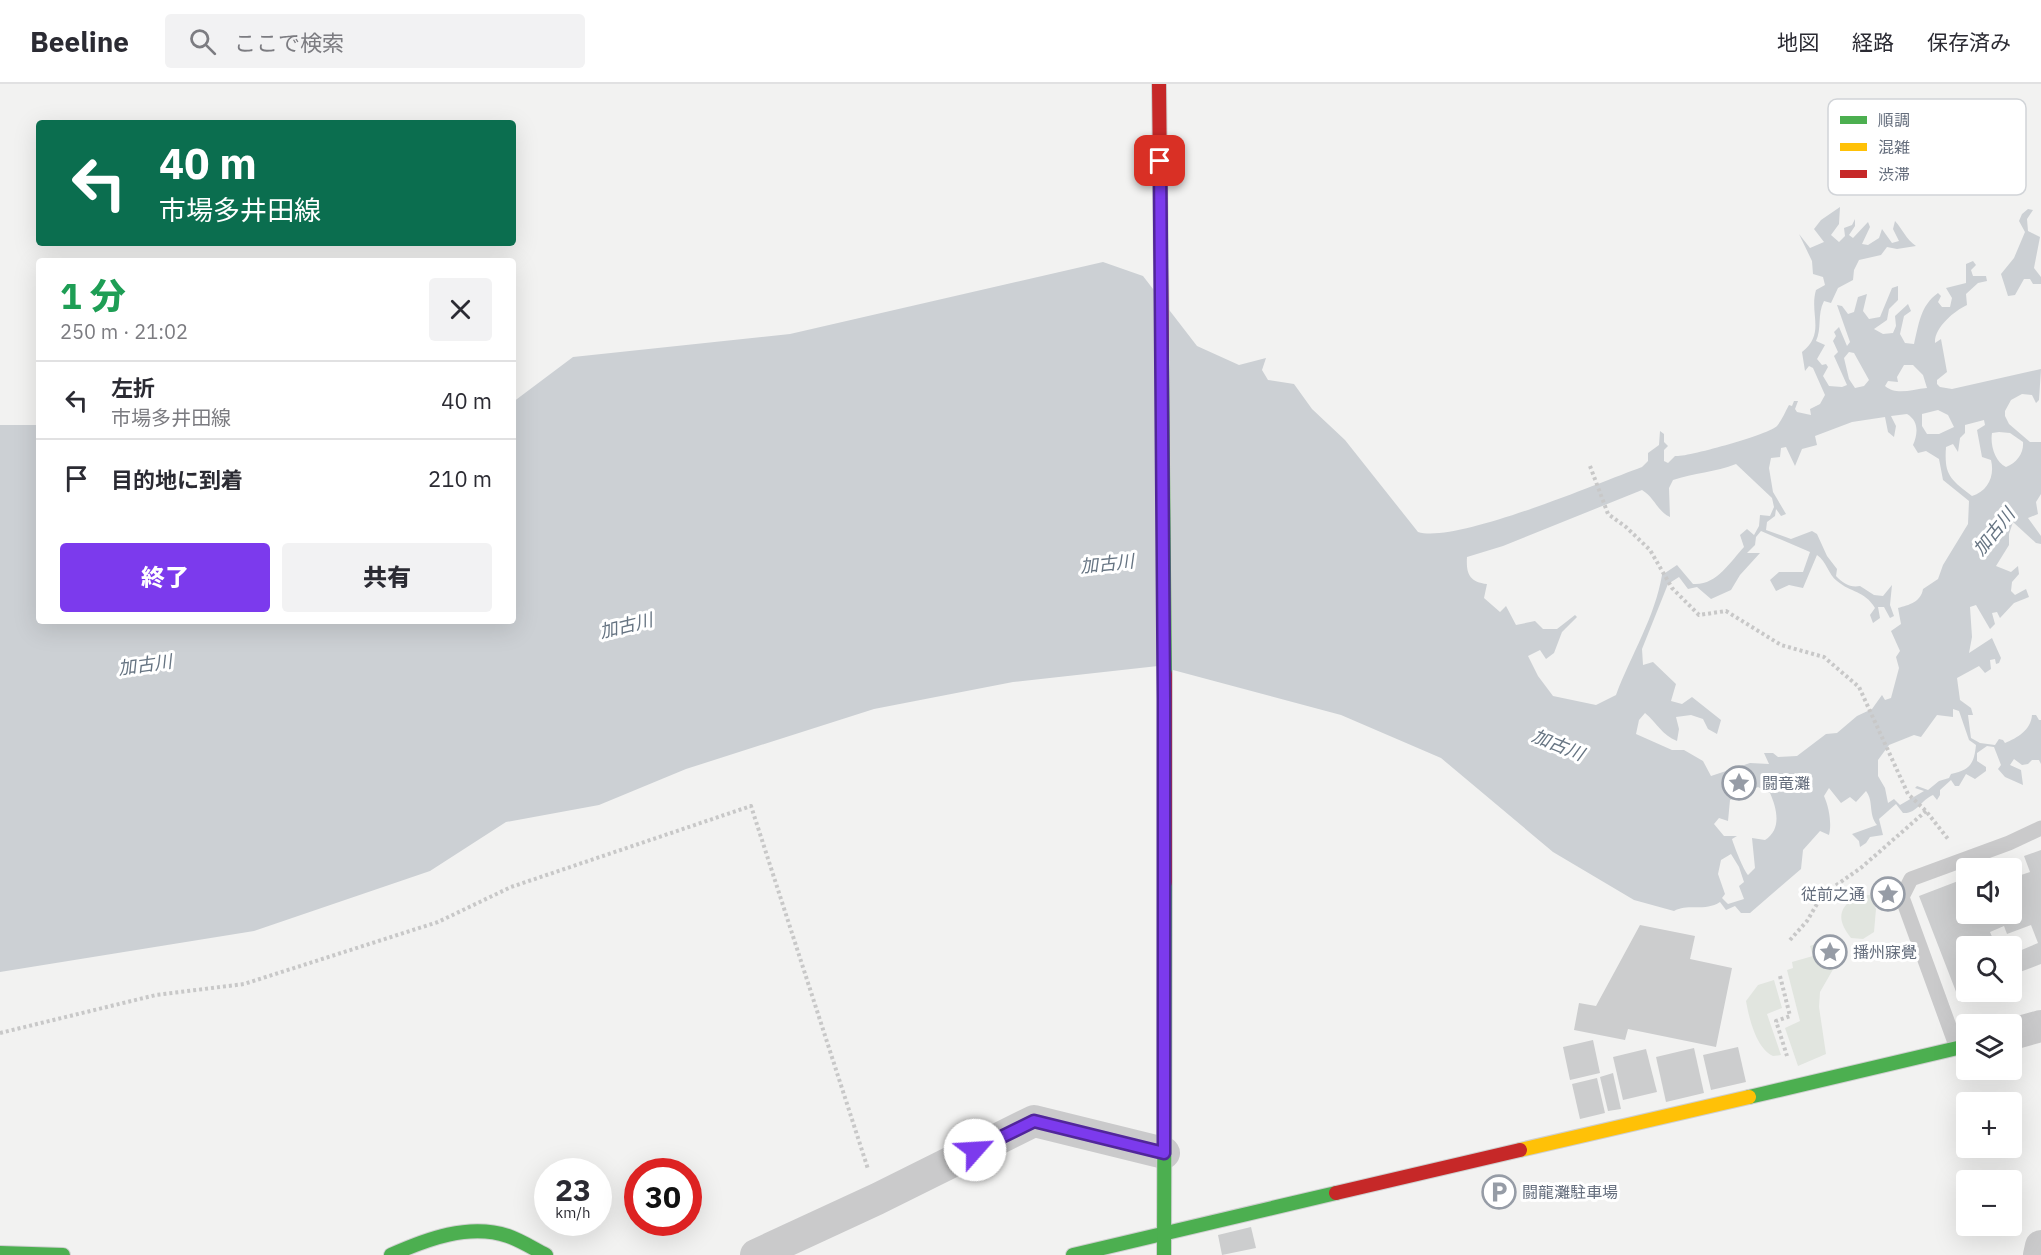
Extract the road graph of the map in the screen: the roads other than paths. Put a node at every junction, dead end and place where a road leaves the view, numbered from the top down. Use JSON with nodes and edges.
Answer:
{"nodes":[{"id":1,"x":1160,"y":84,"type":"edge"},
{"id":2,"x":2041,"y":828,"type":"edge"},
{"id":3,"x":2041,"y":1026,"type":"edge"},
{"id":4,"x":2022,"y":1031,"type":"edge"},
{"id":5,"x":1956,"y":1032,"type":"edge"},
{"id":6,"x":1956,"y":1048,"type":"edge"},
{"id":7,"x":1164,"y":1153,"type":"junction"},
{"id":8,"x":1163,"y":1233,"type":"junction"},
{"id":9,"x":2041,"y":1246,"type":"edge"},
{"id":10,"x":0,"y":1253,"type":"edge"},
{"id":11,"x":63,"y":1255,"type":"edge"},
{"id":12,"x":391,"y":1255,"type":"edge"},
{"id":13,"x":546,"y":1255,"type":"edge"},
{"id":14,"x":756,"y":1255,"type":"edge"},
{"id":15,"x":1073,"y":1255,"type":"edge"},
{"id":16,"x":1164,"y":1255,"type":"edge"},
{"id":17,"x":2039,"y":1255,"type":"edge"}],
"edges":[{"from":1,"to":7,"type":"main road"},
{"from":2,"to":5,"type":"lane"},
{"from":3,"to":4,"type":"street"},
{"from":6,"to":8,"type":"main road"},
{"from":7,"to":8,"type":"main road"},
{"from":7,"to":14,"type":"street"},
{"from":8,"to":15,"type":"main road"},
{"from":8,"to":16,"type":"main road"},
{"from":9,"to":17,"type":"street"},
{"from":10,"to":11,"type":"main road"},
{"from":12,"to":13,"type":"main road"}]}
